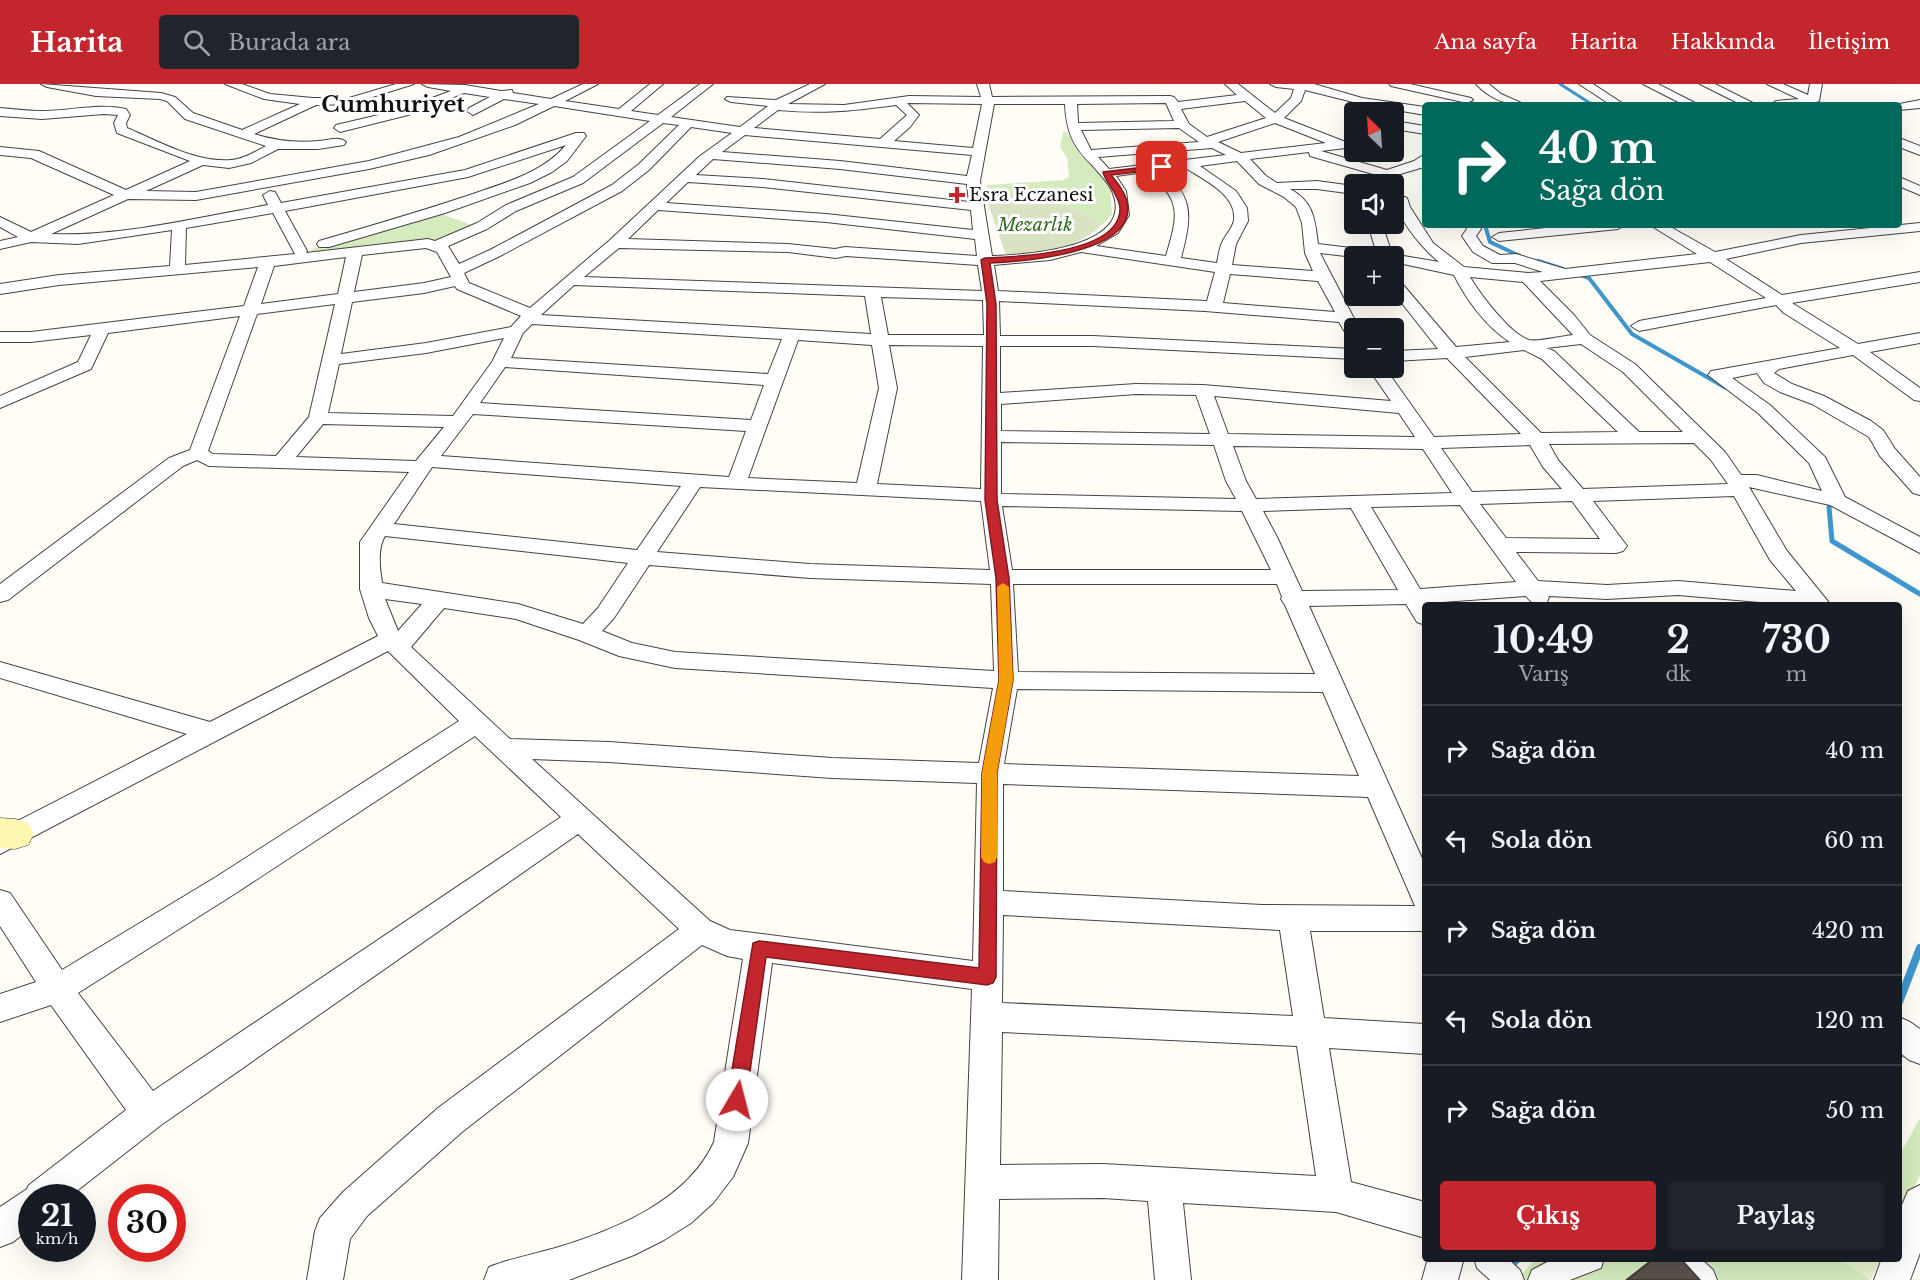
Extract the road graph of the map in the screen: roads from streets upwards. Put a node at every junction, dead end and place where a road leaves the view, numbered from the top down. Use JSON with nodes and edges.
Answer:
{"nodes":[{"id":1,"x":235,"y":84,"type":"edge"},
{"id":2,"x":360,"y":84,"type":"edge"},
{"id":3,"x":408,"y":84,"type":"edge"},
{"id":4,"x":428,"y":84,"type":"edge"},
{"id":5,"x":524,"y":84,"type":"edge"},
{"id":6,"x":592,"y":84,"type":"edge"},
{"id":7,"x":657,"y":84,"type":"edge"},
{"id":8,"x":707,"y":84,"type":"edge"},
{"id":9,"x":819,"y":84,"type":"edge"},
{"id":10,"x":1231,"y":84,"type":"edge"},
{"id":11,"x":1276,"y":84,"type":"edge"},
{"id":12,"x":1395,"y":84,"type":"edge"},
{"id":13,"x":1585,"y":84,"type":"edge"},
{"id":14,"x":1649,"y":84,"type":"edge"},
{"id":15,"x":1706,"y":84,"type":"edge"},
{"id":16,"x":1774,"y":84,"type":"edge"},
{"id":17,"x":1790,"y":84,"type":"edge"},
{"id":18,"x":1816,"y":84,"type":"edge"},
{"id":19,"x":72,"y":86,"type":"edge"},
{"id":20,"x":1484,"y":86,"type":"edge"},
{"id":21,"x":468,"y":87,"type":"edge"},
{"id":22,"x":1300,"y":87,"type":"junction"},
{"id":23,"x":1381,"y":87,"type":"edge"},
{"id":24,"x":1040,"y":88,"type":"dead end"},
{"id":25,"x":47,"y":89,"type":"edge"},
{"id":26,"x":983,"y":89,"type":"edge"},
{"id":27,"x":503,"y":94,"type":"junction"},
{"id":28,"x":1068,"y":94,"type":"junction"},
{"id":29,"x":1246,"y":97,"type":"junction"},
{"id":30,"x":731,"y":99,"type":"dead end"},
{"id":31,"x":898,"y":100,"type":"junction"},
{"id":32,"x":1021,"y":100,"type":"junction"},
{"id":33,"x":25,"y":101,"type":"dead end"},
{"id":34,"x":350,"y":101,"type":"junction"},
{"id":35,"x":1361,"y":101,"type":"junction"},
{"id":36,"x":313,"y":102,"type":"junction"},
{"id":37,"x":1460,"y":102,"type":"edge"},
{"id":38,"x":1465,"y":102,"type":"edge"},
{"id":39,"x":1512,"y":102,"type":"edge"},
{"id":40,"x":1614,"y":102,"type":"edge"},
{"id":41,"x":1687,"y":102,"type":"edge"},
{"id":42,"x":1745,"y":102,"type":"edge"},
{"id":43,"x":1815,"y":102,"type":"edge"},
{"id":44,"x":1817,"y":102,"type":"edge"},
{"id":45,"x":553,"y":103,"type":"junction"},
{"id":46,"x":1173,"y":103,"type":"junction"},
{"id":47,"x":777,"y":105,"type":"junction"},
{"id":48,"x":1920,"y":105,"type":"edge"},
{"id":49,"x":1902,"y":106,"type":"edge"},
{"id":50,"x":0,"y":110,"type":"edge"},
{"id":51,"x":473,"y":111,"type":"dead end"},
{"id":52,"x":1422,"y":111,"type":"edge"},
{"id":53,"x":606,"y":112,"type":"junction"},
{"id":54,"x":621,"y":113,"type":"junction"},
{"id":55,"x":662,"y":117,"type":"junction"},
{"id":56,"x":1275,"y":119,"type":"junction"},
{"id":57,"x":689,"y":122,"type":"junction"},
{"id":58,"x":1183,"y":124,"type":"junction"},
{"id":59,"x":825,"y":125,"type":"junction"},
{"id":60,"x":1404,"y":126,"type":"edge"},
{"id":61,"x":1072,"y":127,"type":"junction"},
{"id":62,"x":340,"y":128,"type":"junction"},
{"id":63,"x":1422,"y":129,"type":"edge"},
{"id":64,"x":742,"y":131,"type":"junction"},
{"id":65,"x":243,"y":134,"type":"junction"},
{"id":66,"x":1902,"y":137,"type":"edge"},
{"id":67,"x":578,"y":138,"type":"junction"},
{"id":68,"x":861,"y":142,"type":"junction"},
{"id":69,"x":1344,"y":142,"type":"edge"},
{"id":70,"x":1209,"y":143,"type":"junction"},
{"id":71,"x":882,"y":144,"type":"junction"},
{"id":72,"x":276,"y":145,"type":"junction"},
{"id":73,"x":1344,"y":145,"type":"edge"},
{"id":74,"x":1304,"y":150,"type":"junction"},
{"id":75,"x":1918,"y":150,"type":"edge"},
{"id":76,"x":0,"y":151,"type":"edge"},
{"id":77,"x":979,"y":152,"type":"junction"},
{"id":78,"x":1902,"y":152,"type":"edge"},
{"id":79,"x":1088,"y":154,"type":"junction"},
{"id":80,"x":348,"y":155,"type":"junction"},
{"id":81,"x":710,"y":155,"type":"junction"},
{"id":82,"x":1242,"y":158,"type":"junction"},
{"id":83,"x":1422,"y":161,"type":"edge"},
{"id":84,"x":199,"y":162,"type":"junction"},
{"id":85,"x":1188,"y":164,"type":"junction"},
{"id":86,"x":840,"y":165,"type":"junction"},
{"id":87,"x":1149,"y":169,"type":"junction"},
{"id":88,"x":1106,"y":173,"type":"junction"},
{"id":89,"x":1385,"y":173,"type":"junction"},
{"id":90,"x":1382,"y":174,"type":"edge"},
{"id":91,"x":684,"y":178,"type":"junction"},
{"id":92,"x":973,"y":181,"type":"junction"},
{"id":93,"x":266,"y":184,"type":"junction"},
{"id":94,"x":1279,"y":187,"type":"junction"},
{"id":95,"x":394,"y":188,"type":"junction"},
{"id":96,"x":1344,"y":188,"type":"edge"},
{"id":97,"x":127,"y":195,"type":"junction"},
{"id":98,"x":811,"y":203,"type":"junction"},
{"id":99,"x":655,"y":206,"type":"junction"},
{"id":100,"x":977,"y":207,"type":"junction"},
{"id":101,"x":276,"y":208,"type":"junction"},
{"id":102,"x":1404,"y":209,"type":"edge"},
{"id":103,"x":440,"y":210,"type":"junction"},
{"id":104,"x":1902,"y":217,"type":"edge"},
{"id":105,"x":0,"y":220,"type":"edge"},
{"id":106,"x":179,"y":225,"type":"junction"},
{"id":107,"x":482,"y":226,"type":"junction"},
{"id":108,"x":1920,"y":226,"type":"edge"},
{"id":109,"x":1474,"y":228,"type":"edge"},
{"id":110,"x":1588,"y":228,"type":"edge"},
{"id":111,"x":1662,"y":228,"type":"edge"},
{"id":112,"x":1902,"y":228,"type":"edge"},
{"id":113,"x":1902,"y":228,"type":"edge"},
{"id":114,"x":981,"y":235,"type":"junction"},
{"id":115,"x":1499,"y":237,"type":"dead end"},
{"id":116,"x":31,"y":238,"type":"junction"},
{"id":117,"x":615,"y":243,"type":"junction"},
{"id":118,"x":0,"y":245,"type":"edge"},
{"id":119,"x":435,"y":246,"type":"junction"},
{"id":120,"x":1081,"y":248,"type":"junction"},
{"id":121,"x":1312,"y":248,"type":"junction"},
{"id":122,"x":300,"y":251,"type":"junction"},
{"id":123,"x":355,"y":252,"type":"junction"},
{"id":124,"x":1344,"y":252,"type":"edge"},
{"id":125,"x":837,"y":254,"type":"junction"},
{"id":126,"x":1713,"y":257,"type":"junction"},
{"id":127,"x":985,"y":260,"type":"junction"},
{"id":128,"x":1404,"y":260,"type":"edge"},
{"id":129,"x":268,"y":262,"type":"junction"},
{"id":130,"x":1172,"y":262,"type":"junction"},
{"id":131,"x":1225,"y":269,"type":"junction"},
{"id":132,"x":177,"y":270,"type":"junction"},
{"id":133,"x":1460,"y":272,"type":"junction"},
{"id":134,"x":1573,"y":273,"type":"junction"},
{"id":135,"x":458,"y":275,"type":"junction"},
{"id":136,"x":1324,"y":277,"type":"junction"},
{"id":137,"x":1920,"y":277,"type":"edge"},
{"id":138,"x":1528,"y":279,"type":"junction"},
{"id":139,"x":571,"y":280,"type":"junction"},
{"id":140,"x":0,"y":289,"type":"edge"},
{"id":141,"x":823,"y":290,"type":"junction"},
{"id":142,"x":872,"y":291,"type":"junction"},
{"id":143,"x":1404,"y":295,"type":"edge"},
{"id":144,"x":990,"y":296,"type":"junction"},
{"id":145,"x":344,"y":299,"type":"junction"},
{"id":146,"x":1781,"y":300,"type":"junction"},
{"id":147,"x":1215,"y":307,"type":"junction"},
{"id":148,"x":250,"y":310,"type":"junction"},
{"id":149,"x":1344,"y":318,"type":"joint"},
{"id":150,"x":526,"y":321,"type":"junction"},
{"id":151,"x":1639,"y":326,"type":"dead end"},
{"id":152,"x":102,"y":329,"type":"junction"},
{"id":153,"x":792,"y":335,"type":"junction"},
{"id":154,"x":1920,"y":338,"type":"edge"},
{"id":155,"x":2,"y":339,"type":"edge"},
{"id":156,"x":1584,"y":339,"type":"junction"},
{"id":157,"x":880,"y":340,"type":"junction"},
{"id":158,"x":992,"y":342,"type":"junction"},
{"id":159,"x":1528,"y":346,"type":"junction"},
{"id":160,"x":1856,"y":350,"type":"junction"},
{"id":161,"x":1344,"y":353,"type":"edge"},
{"id":162,"x":1452,"y":353,"type":"junction"},
{"id":163,"x":1404,"y":355,"type":"edge"},
{"id":164,"x":331,"y":360,"type":"junction"},
{"id":165,"x":500,"y":362,"type":"junction"},
{"id":166,"x":1773,"y":365,"type":"junction"},
{"id":167,"x":1384,"y":378,"type":"edge"},
{"id":168,"x":775,"y":380,"type":"junction"},
{"id":169,"x":1203,"y":390,"type":"junction"},
{"id":170,"x":1920,"y":396,"type":"edge"},
{"id":171,"x":992,"y":399,"type":"junction"},
{"id":172,"x":0,"y":403,"type":"edge"},
{"id":173,"x":1405,"y":408,"type":"junction"},
{"id":174,"x":463,"y":415,"type":"junction"},
{"id":175,"x":318,"y":418,"type":"junction"},
{"id":176,"x":757,"y":426,"type":"junction"},
{"id":177,"x":991,"y":436,"type":"junction"},
{"id":178,"x":1633,"y":437,"type":"junction"},
{"id":179,"x":1699,"y":437,"type":"junction"},
{"id":180,"x":1536,"y":439,"type":"junction"},
{"id":181,"x":1222,"y":441,"type":"junction"},
{"id":182,"x":1430,"y":443,"type":"junction"},
{"id":183,"x":198,"y":453,"type":"junction"},
{"id":184,"x":281,"y":463,"type":"junction"},
{"id":185,"x":424,"y":464,"type":"junction"},
{"id":186,"x":694,"y":481,"type":"junction"},
{"id":187,"x":736,"y":483,"type":"junction"},
{"id":188,"x":1738,"y":485,"type":"junction"},
{"id":189,"x":866,"y":489,"type":"junction"},
{"id":190,"x":1920,"y":489,"type":"edge"},
{"id":191,"x":1578,"y":495,"type":"junction"},
{"id":192,"x":991,"y":498,"type":"junction"},
{"id":193,"x":1467,"y":500,"type":"junction"},
{"id":194,"x":1837,"y":501,"type":"junction"},
{"id":195,"x":1358,"y":503,"type":"junction"},
{"id":196,"x":1250,"y":505,"type":"junction"},
{"id":197,"x":379,"y":529,"type":"junction"},
{"id":198,"x":1500,"y":545,"type":"junction"},
{"id":199,"x":1920,"y":546,"type":"edge"},
{"id":200,"x":642,"y":559,"type":"junction"},
{"id":201,"x":1283,"y":577,"type":"junction"},
{"id":202,"x":1002,"y":578,"type":"junction"},
{"id":203,"x":371,"y":589,"type":"junction"},
{"id":204,"x":0,"y":595,"type":"edge"},
{"id":205,"x":1538,"y":596,"type":"edge"},
{"id":206,"x":1413,"y":597,"type":"junction"},
{"id":207,"x":1292,"y":599,"type":"junction"},
{"id":208,"x":438,"y":600,"type":"junction"},
{"id":209,"x":1817,"y":602,"type":"edge"},
{"id":210,"x":1422,"y":612,"type":"edge"},
{"id":211,"x":587,"y":634,"type":"junction"},
{"id":212,"x":394,"y":643,"type":"junction"},
{"id":213,"x":0,"y":670,"type":"edge"},
{"id":214,"x":1006,"y":680,"type":"junction"},
{"id":215,"x":1330,"y":683,"type":"junction"},
{"id":216,"x":476,"y":723,"type":"junction"},
{"id":217,"x":211,"y":732,"type":"junction"},
{"id":218,"x":504,"y":748,"type":"junction"},
{"id":219,"x":990,"y":773,"type":"junction"},
{"id":220,"x":1376,"y":787,"type":"junction"},
{"id":221,"x":579,"y":819,"type":"junction"},
{"id":222,"x":5,"y":837,"type":"edge"},
{"id":223,"x":1422,"y":890,"type":"edge"},
{"id":224,"x":0,"y":902,"type":"edge"},
{"id":225,"x":989,"y":902,"type":"junction"},
{"id":226,"x":1293,"y":918,"type":"junction"},
{"id":227,"x":1422,"y":918,"type":"edge"},
{"id":228,"x":700,"y":930,"type":"junction"},
{"id":229,"x":759,"y":948,"type":"junction"},
{"id":230,"x":987,"y":977,"type":"junction"},
{"id":231,"x":57,"y":989,"type":"junction"},
{"id":232,"x":0,"y":1008,"type":"edge"},
{"id":233,"x":986,"y":1017,"type":"junction"},
{"id":234,"x":1311,"y":1033,"type":"junction"},
{"id":235,"x":1422,"y":1039,"type":"edge"},
{"id":236,"x":149,"y":1113,"type":"junction"},
{"id":237,"x":982,"y":1182,"type":"junction"},
{"id":238,"x":58,"y":1184,"type":"edge"},
{"id":239,"x":1164,"y":1185,"type":"junction"},
{"id":240,"x":1336,"y":1195,"type":"junction"},
{"id":241,"x":1920,"y":1203,"type":"edge"},
{"id":242,"x":18,"y":1215,"type":"edge"},
{"id":243,"x":1422,"y":1219,"type":"edge"},
{"id":244,"x":0,"y":1229,"type":"edge"},
{"id":245,"x":1902,"y":1252,"type":"edge"},
{"id":246,"x":1445,"y":1262,"type":"edge"},
{"id":247,"x":1581,"y":1262,"type":"edge"},
{"id":248,"x":1683,"y":1262,"type":"edge"},
{"id":249,"x":1899,"y":1262,"type":"edge"},
{"id":250,"x":325,"y":1280,"type":"edge"},
{"id":251,"x":502,"y":1280,"type":"edge"},
{"id":252,"x":980,"y":1280,"type":"edge"},
{"id":253,"x":1173,"y":1280,"type":"edge"},
{"id":254,"x":1440,"y":1280,"type":"edge"},
{"id":255,"x":1542,"y":1280,"type":"edge"},
{"id":256,"x":1703,"y":1280,"type":"edge"},
{"id":257,"x":1892,"y":1280,"type":"edge"}],
"edges":[{"from":1,"to":36,"type":"street"},
{"from":2,"to":34,"type":"street"},
{"from":3,"to":34,"type":"street"},
{"from":4,"to":21,"type":"street"},
{"from":5,"to":27,"type":"street"},
{"from":6,"to":45,"type":"street"},
{"from":7,"to":54,"type":"street"},
{"from":8,"to":55,"type":"street"},
{"from":9,"to":47,"type":"street"},
{"from":10,"to":29,"type":"street"},
{"from":11,"to":22,"type":"street"},
{"from":12,"to":37,"type":"street"},
{"from":13,"to":40,"type":"street"},
{"from":14,"to":41,"type":"street"},
{"from":15,"to":42,"type":"street"},
{"from":16,"to":17,"type":"street"},
{"from":16,"to":43,"type":"street"},
{"from":18,"to":44,"type":"street"},
{"from":19,"to":25,"type":"street"},
{"from":19,"to":65,"type":"street"},
{"from":20,"to":38,"type":"street"},
{"from":20,"to":39,"type":"street"},
{"from":21,"to":27,"type":"street"},
{"from":21,"to":62,"type":"street"},
{"from":22,"to":35,"type":"street"},
{"from":22,"to":56,"type":"street"},
{"from":23,"to":35,"type":"street"},
{"from":24,"to":32,"type":"street"},
{"from":26,"to":31,"type":"street"},
{"from":26,"to":32,"type":"street"},
{"from":26,"to":77,"type":"street"},
{"from":27,"to":45,"type":"street"},
{"from":27,"to":51,"type":"street"},
{"from":28,"to":32,"type":"street"},
{"from":28,"to":46,"type":"street"},
{"from":28,"to":61,"type":"street"},
{"from":29,"to":46,"type":"street"},
{"from":29,"to":56,"type":"street"},
{"from":30,"to":47,"type":"street"},
{"from":31,"to":59,"type":"street"},
{"from":31,"to":71,"type":"street"},
{"from":33,"to":50,"type":"street"},
{"from":34,"to":36,"type":"street"},
{"from":34,"to":62,"type":"street"},
{"from":35,"to":52,"type":"street"},
{"from":36,"to":65,"type":"street"},
{"from":45,"to":53,"type":"street"},
{"from":45,"to":80,"type":"street"},
{"from":46,"to":58,"type":"street"},
{"from":47,"to":59,"type":"street"},
{"from":47,"to":64,"type":"street"},
{"from":48,"to":49,"type":"street"},
{"from":50,"to":84,"type":"street"},
{"from":53,"to":54,"type":"street"},
{"from":53,"to":67,"type":"street"},
{"from":54,"to":55,"type":"street"},
{"from":55,"to":57,"type":"street"},
{"from":55,"to":107,"type":"street"},
{"from":56,"to":69,"type":"street"},
{"from":56,"to":70,"type":"street"},
{"from":57,"to":64,"type":"street"},
{"from":57,"to":135,"type":"street"},
{"from":58,"to":61,"type":"street"},
{"from":58,"to":70,"type":"street"},
{"from":59,"to":64,"type":"street"},
{"from":59,"to":68,"type":"street"},
{"from":60,"to":63,"type":"street"},
{"from":61,"to":79,"type":"street"},
{"from":62,"to":80,"type":"street"},
{"from":64,"to":81,"type":"street"},
{"from":65,"to":72,"type":"street"},
{"from":66,"to":75,"type":"street"},
{"from":67,"to":95,"type":"street"},
{"from":67,"to":103,"type":"street"},
{"from":68,"to":71,"type":"street"},
{"from":68,"to":86,"type":"street"},
{"from":70,"to":79,"type":"street"},
{"from":70,"to":82,"type":"street"},
{"from":71,"to":77,"type":"street"},
{"from":72,"to":80,"type":"street"},
{"from":72,"to":84,"type":"street"},
{"from":73,"to":74,"type":"street"},
{"from":74,"to":82,"type":"street"},
{"from":74,"to":89,"type":"street"},
{"from":75,"to":78,"type":"street"},
{"from":76,"to":97,"type":"street"},
{"from":77,"to":92,"type":"street"},
{"from":79,"to":88,"type":"street"},
{"from":80,"to":93,"type":"street"},
{"from":81,"to":86,"type":"street"},
{"from":81,"to":91,"type":"street"},
{"from":82,"to":85,"type":"street"},
{"from":82,"to":94,"type":"street"},
{"from":83,"to":89,"type":"street"},
{"from":84,"to":97,"type":"street"},
{"from":85,"to":87,"type":"street"},
{"from":85,"to":131,"type":"street"},
{"from":86,"to":92,"type":"street"},
{"from":86,"to":98,"type":"street"},
{"from":87,"to":88,"type":"street"},
{"from":87,"to":130,"type":"street"},
{"from":88,"to":120,"type":"street"},
{"from":89,"to":90,"type":"street"},
{"from":91,"to":98,"type":"street"},
{"from":91,"to":99,"type":"street"},
{"from":92,"to":100,"type":"street"},
{"from":93,"to":97,"type":"street"},
{"from":93,"to":101,"type":"street"},
{"from":94,"to":96,"type":"street"},
{"from":94,"to":121,"type":"street"},
{"from":95,"to":101,"type":"street"},
{"from":95,"to":103,"type":"street"},
{"from":97,"to":116,"type":"street"},
{"from":98,"to":99,"type":"street"},
{"from":98,"to":100,"type":"street"},
{"from":98,"to":114,"type":"street"},
{"from":99,"to":117,"type":"street"},
{"from":100,"to":114,"type":"street"},
{"from":101,"to":106,"type":"street"},
{"from":101,"to":122,"type":"street"},
{"from":102,"to":133,"type":"street"},
{"from":103,"to":107,"type":"street"},
{"from":103,"to":122,"type":"street"},
{"from":104,"to":108,"type":"street"},
{"from":105,"to":116,"type":"street"},
{"from":106,"to":116,"type":"street"},
{"from":106,"to":132,"type":"street"},
{"from":107,"to":119,"type":"street"},
{"from":108,"to":113,"type":"street"},
{"from":109,"to":134,"type":"street"},
{"from":110,"to":115,"type":"street"},
{"from":111,"to":126,"type":"street"},
{"from":112,"to":126,"type":"street"},
{"from":114,"to":127,"type":"street"},
{"from":116,"to":118,"type":"street"},
{"from":117,"to":125,"type":"street"},
{"from":117,"to":139,"type":"street"},
{"from":119,"to":123,"type":"street"},
{"from":119,"to":135,"type":"street"},
{"from":120,"to":127,"type":"street"},
{"from":120,"to":130,"type":"street"},
{"from":121,"to":124,"type":"street"},
{"from":121,"to":136,"type":"street"},
{"from":122,"to":129,"type":"street"},
{"from":123,"to":129,"type":"street"},
{"from":123,"to":145,"type":"street"},
{"from":125,"to":127,"type":"street"},
{"from":125,"to":141,"type":"street"},
{"from":126,"to":134,"type":"street"},
{"from":126,"to":146,"type":"street"},
{"from":127,"to":144,"type":"street"},
{"from":128,"to":133,"type":"street"},
{"from":129,"to":132,"type":"street"},
{"from":129,"to":148,"type":"street"},
{"from":130,"to":131,"type":"street"},
{"from":131,"to":136,"type":"street"},
{"from":131,"to":147,"type":"street"},
{"from":132,"to":140,"type":"street"},
{"from":133,"to":138,"type":"street"},
{"from":133,"to":159,"type":"street"},
{"from":134,"to":138,"type":"street"},
{"from":135,"to":145,"type":"street"},
{"from":135,"to":150,"type":"street"},
{"from":136,"to":149,"type":"street"},
{"from":137,"to":146,"type":"street"},
{"from":138,"to":156,"type":"street"},
{"from":139,"to":141,"type":"street"},
{"from":139,"to":150,"type":"street"},
{"from":141,"to":142,"type":"street"},
{"from":142,"to":144,"type":"street"},
{"from":142,"to":157,"type":"street"},
{"from":143,"to":162,"type":"street"},
{"from":144,"to":147,"type":"street"},
{"from":144,"to":158,"type":"street"},
{"from":145,"to":148,"type":"street"},
{"from":145,"to":164,"type":"street"},
{"from":146,"to":151,"type":"street"},
{"from":146,"to":160,"type":"street"},
{"from":147,"to":149,"type":"street"},
{"from":148,"to":152,"type":"street"},
{"from":148,"to":183,"type":"street"},
{"from":150,"to":153,"type":"street"},
{"from":150,"to":164,"type":"street"},
{"from":150,"to":165,"type":"street"},
{"from":152,"to":155,"type":"street"},
{"from":152,"to":172,"type":"street"},
{"from":153,"to":157,"type":"street"},
{"from":153,"to":168,"type":"street"},
{"from":154,"to":160,"type":"street"},
{"from":156,"to":159,"type":"street"},
{"from":156,"to":179,"type":"street"},
{"from":157,"to":158,"type":"street"},
{"from":157,"to":189,"type":"street"},
{"from":158,"to":161,"type":"street"},
{"from":158,"to":171,"type":"street"},
{"from":159,"to":162,"type":"street"},
{"from":159,"to":178,"type":"street"},
{"from":160,"to":166,"type":"street"},
{"from":160,"to":170,"type":"street"},
{"from":162,"to":163,"type":"street"},
{"from":162,"to":180,"type":"street"},
{"from":164,"to":175,"type":"street"},
{"from":165,"to":168,"type":"street"},
{"from":165,"to":174,"type":"street"},
{"from":166,"to":190,"type":"street"},
{"from":166,"to":194,"type":"street"},
{"from":167,"to":173,"type":"street"},
{"from":168,"to":176,"type":"street"},
{"from":169,"to":171,"type":"street"},
{"from":169,"to":173,"type":"street"},
{"from":169,"to":181,"type":"street"},
{"from":171,"to":177,"type":"street"},
{"from":173,"to":182,"type":"street"},
{"from":174,"to":175,"type":"street"},
{"from":174,"to":176,"type":"street"},
{"from":174,"to":185,"type":"street"},
{"from":175,"to":184,"type":"street"},
{"from":176,"to":187,"type":"street"},
{"from":177,"to":181,"type":"street"},
{"from":177,"to":192,"type":"street"},
{"from":178,"to":179,"type":"street"},
{"from":178,"to":180,"type":"street"},
{"from":179,"to":188,"type":"street"},
{"from":180,"to":182,"type":"street"},
{"from":180,"to":191,"type":"street"},
{"from":181,"to":182,"type":"street"},
{"from":181,"to":196,"type":"street"},
{"from":182,"to":193,"type":"street"},
{"from":183,"to":184,"type":"street"},
{"from":183,"to":204,"type":"street"},
{"from":184,"to":185,"type":"street"},
{"from":185,"to":186,"type":"street"},
{"from":185,"to":197,"type":"street"},
{"from":186,"to":187,"type":"street"},
{"from":186,"to":200,"type":"street"},
{"from":187,"to":189,"type":"street"},
{"from":188,"to":191,"type":"street"},
{"from":188,"to":194,"type":"street"},
{"from":188,"to":209,"type":"street"},
{"from":189,"to":192,"type":"street"},
{"from":191,"to":193,"type":"street"},
{"from":191,"to":198,"type":"street"},
{"from":192,"to":196,"type":"street"},
{"from":192,"to":202,"type":"street"},
{"from":193,"to":195,"type":"street"},
{"from":193,"to":198,"type":"street"},
{"from":194,"to":199,"type":"street"},
{"from":195,"to":196,"type":"street"},
{"from":195,"to":206,"type":"street"},
{"from":196,"to":201,"type":"street"},
{"from":197,"to":200,"type":"street"},
{"from":197,"to":203,"type":"street"},
{"from":198,"to":205,"type":"street"},
{"from":200,"to":202,"type":"street"},
{"from":200,"to":211,"type":"street"},
{"from":201,"to":202,"type":"street"},
{"from":201,"to":207,"type":"street"},
{"from":202,"to":214,"type":"street"},
{"from":203,"to":208,"type":"street"},
{"from":203,"to":212,"type":"street"},
{"from":205,"to":206,"type":"street"},
{"from":205,"to":209,"type":"street"},
{"from":206,"to":207,"type":"street"},
{"from":206,"to":210,"type":"street"},
{"from":207,"to":215,"type":"street"},
{"from":208,"to":211,"type":"street"},
{"from":208,"to":212,"type":"street"},
{"from":211,"to":214,"type":"street"},
{"from":212,"to":216,"type":"street"},
{"from":212,"to":217,"type":"street"},
{"from":213,"to":217,"type":"street"},
{"from":214,"to":215,"type":"street"},
{"from":214,"to":219,"type":"street"},
{"from":215,"to":220,"type":"street"},
{"from":216,"to":218,"type":"street"},
{"from":216,"to":231,"type":"street"},
{"from":217,"to":222,"type":"street"},
{"from":218,"to":219,"type":"street"},
{"from":218,"to":221,"type":"street"},
{"from":219,"to":220,"type":"street"},
{"from":219,"to":225,"type":"street"},
{"from":220,"to":223,"type":"street"},
{"from":221,"to":228,"type":"street"},
{"from":221,"to":236,"type":"street"},
{"from":224,"to":231,"type":"street"},
{"from":225,"to":226,"type":"street"},
{"from":225,"to":230,"type":"street"},
{"from":226,"to":227,"type":"street"},
{"from":226,"to":234,"type":"street"},
{"from":228,"to":229,"type":"street"},
{"from":228,"to":250,"type":"street"},
{"from":229,"to":230,"type":"street"},
{"from":229,"to":251,"type":"street"},
{"from":230,"to":233,"type":"street"},
{"from":231,"to":232,"type":"street"},
{"from":231,"to":236,"type":"street"},
{"from":233,"to":234,"type":"street"},
{"from":233,"to":237,"type":"street"},
{"from":234,"to":235,"type":"street"},
{"from":234,"to":240,"type":"street"},
{"from":236,"to":238,"type":"street"},
{"from":237,"to":239,"type":"street"},
{"from":237,"to":252,"type":"street"},
{"from":239,"to":240,"type":"street"},
{"from":239,"to":253,"type":"street"},
{"from":240,"to":243,"type":"street"},
{"from":241,"to":245,"type":"street"},
{"from":242,"to":244,"type":"street"},
{"from":246,"to":254,"type":"street"},
{"from":247,"to":255,"type":"street"},
{"from":248,"to":256,"type":"street"},
{"from":249,"to":257,"type":"street"}]}
